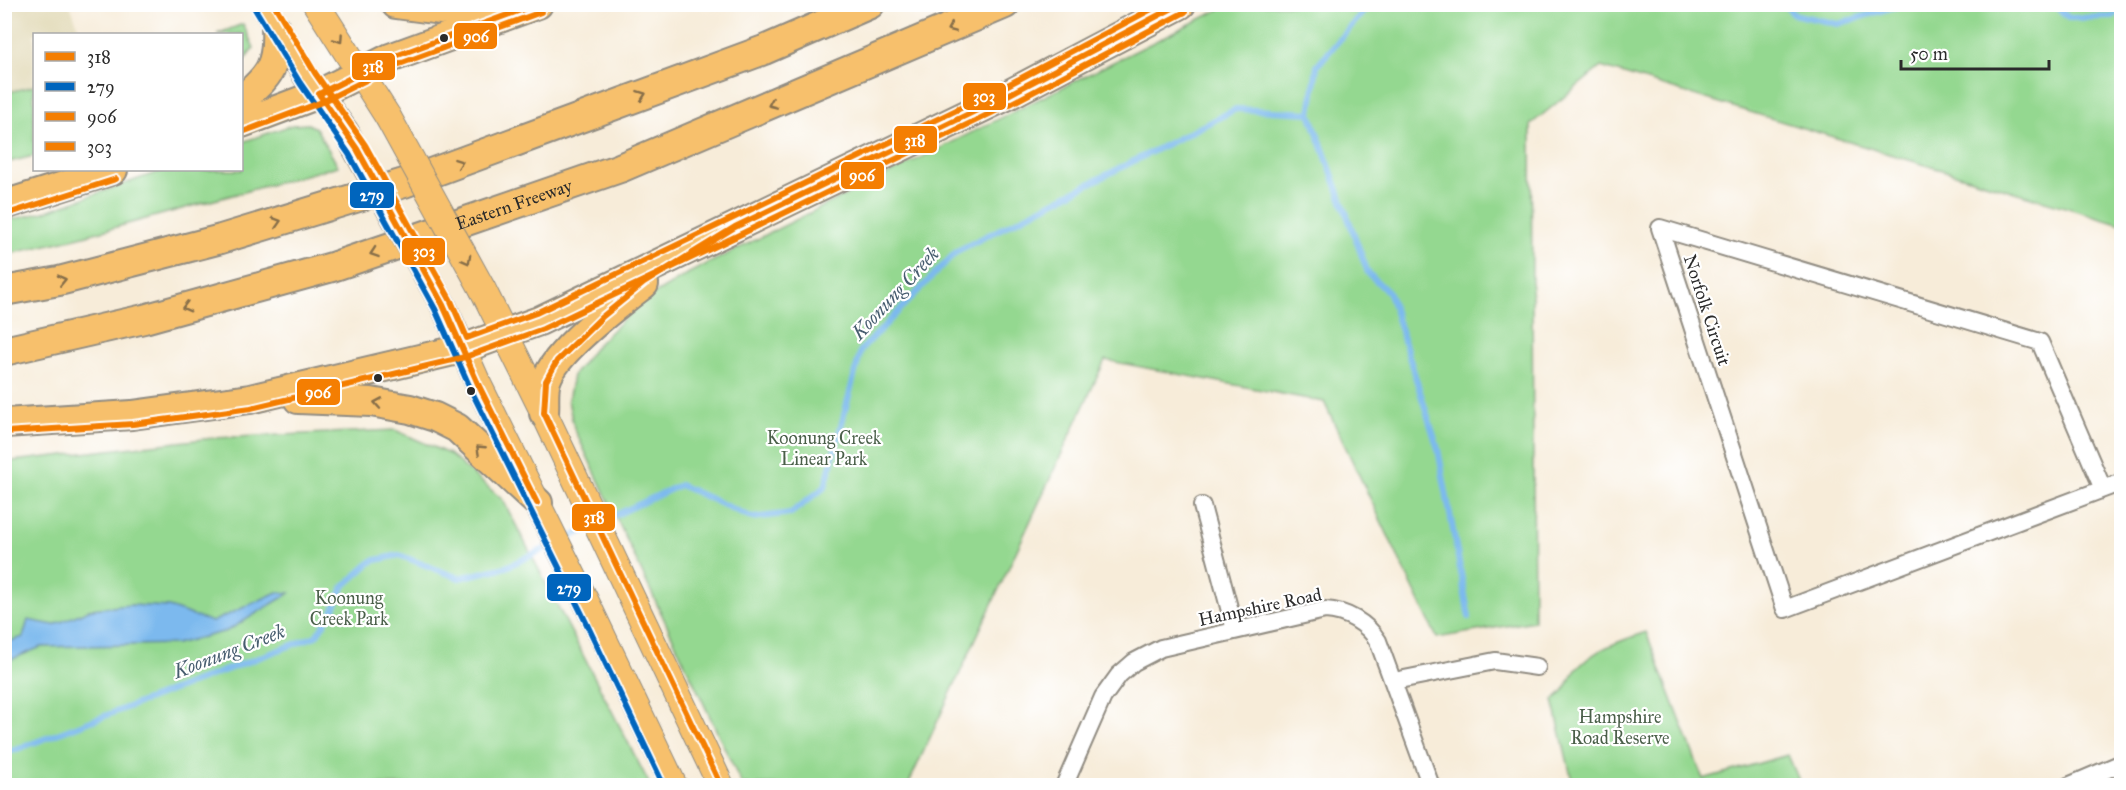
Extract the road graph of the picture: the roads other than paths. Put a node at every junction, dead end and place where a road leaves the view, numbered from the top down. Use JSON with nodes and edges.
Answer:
{"nodes":[{"id":1,"x":316,"y":4,"type":"edge"},
{"id":2,"x":396,"y":4,"type":"edge"},
{"id":3,"x":480,"y":4,"type":"edge"},
{"id":4,"x":538,"y":4,"type":"edge"},
{"id":5,"x":870,"y":4,"type":"edge"},
{"id":6,"x":1005,"y":4,"type":"edge"},
{"id":7,"x":1181,"y":4,"type":"edge"},
{"id":8,"x":270,"y":16,"type":"edge"},
{"id":9,"x":361,"y":74,"type":"junction"},
{"id":10,"x":319,"y":94,"type":"junction"},
{"id":11,"x":243,"y":98,"type":"edge"},
{"id":12,"x":243,"y":123,"type":"edge"},
{"id":13,"x":107,"y":171,"type":"edge"},
{"id":14,"x":4,"y":205,"type":"edge"},
{"id":15,"x":735,"y":227,"type":"junction"},
{"id":16,"x":4,"y":291,"type":"edge"},
{"id":17,"x":505,"y":333,"type":"junction"},
{"id":18,"x":462,"y":349,"type":"junction"},
{"id":19,"x":4,"y":351,"type":"edge"},
{"id":20,"x":250,"y":399,"type":"junction"},
{"id":21,"x":544,"y":413,"type":"junction"},
{"id":22,"x":4,"y":423,"type":"edge"},
{"id":23,"x":2121,"y":482,"type":"edge"},
{"id":24,"x":2103,"y":489,"type":"junction"},
{"id":25,"x":538,"y":503,"type":"junction"},
{"id":26,"x":1202,"y":506,"type":"dead end"},
{"id":27,"x":1235,"y":630,"type":"junction"},
{"id":28,"x":1537,"y":667,"type":"dead end"},
{"id":29,"x":1394,"y":681,"type":"junction"},
{"id":30,"x":2121,"y":764,"type":"edge"},
{"id":31,"x":674,"y":786,"type":"edge"},
{"id":32,"x":721,"y":786,"type":"edge"},
{"id":33,"x":1064,"y":786,"type":"edge"},
{"id":34,"x":1431,"y":786,"type":"edge"},
{"id":35,"x":2068,"y":786,"type":"edge"}],
"edges":[{"from":1,"to":9,"type":"main road","one_way":true},
{"from":2,"to":3,"type":"highway"},
{"from":4,"to":9,"type":"highway"},
{"from":16,"to":5,"type":"highway","one_way":true},
{"from":6,"to":19,"type":"highway","name":"Eastern Freeway","one_way":true},
{"from":7,"to":15,"type":"highway"},
{"from":8,"to":10,"type":"main road"},
{"from":8,"to":11,"type":"highway"},
{"from":9,"to":10,"type":"highway"},
{"from":9,"to":17,"type":"main road","one_way":true,"bridge":true},
{"from":10,"to":12,"type":"highway"},
{"from":10,"to":18,"type":"main road","bridge":true},
{"from":13,"to":14,"type":"highway"},
{"from":15,"to":17,"type":"highway"},
{"from":15,"to":21,"type":"highway"},
{"from":17,"to":18,"type":"highway"},
{"from":17,"to":21,"type":"main road"},
{"from":18,"to":20,"type":"highway"},
{"from":18,"to":25,"type":"main road"},
{"from":20,"to":22,"type":"highway"},
{"from":25,"to":20,"type":"highway","one_way":true},
{"from":21,"to":32,"type":"main road"},
{"from":23,"to":24,"type":"street","name":"Norfolk Circuit"},
{"from":24,"to":24,"type":"street","name":"Norfolk Circuit"},
{"from":25,"to":31,"type":"main road"},
{"from":26,"to":27,"type":"street"},
{"from":27,"to":29,"type":"street","name":"Hampshire Road"},
{"from":27,"to":33,"type":"street","name":"Hampshire Road"},
{"from":28,"to":29,"type":"street"},
{"from":29,"to":34,"type":"street","name":"Hampshire Road"},
{"from":30,"to":35,"type":"street"}]}
